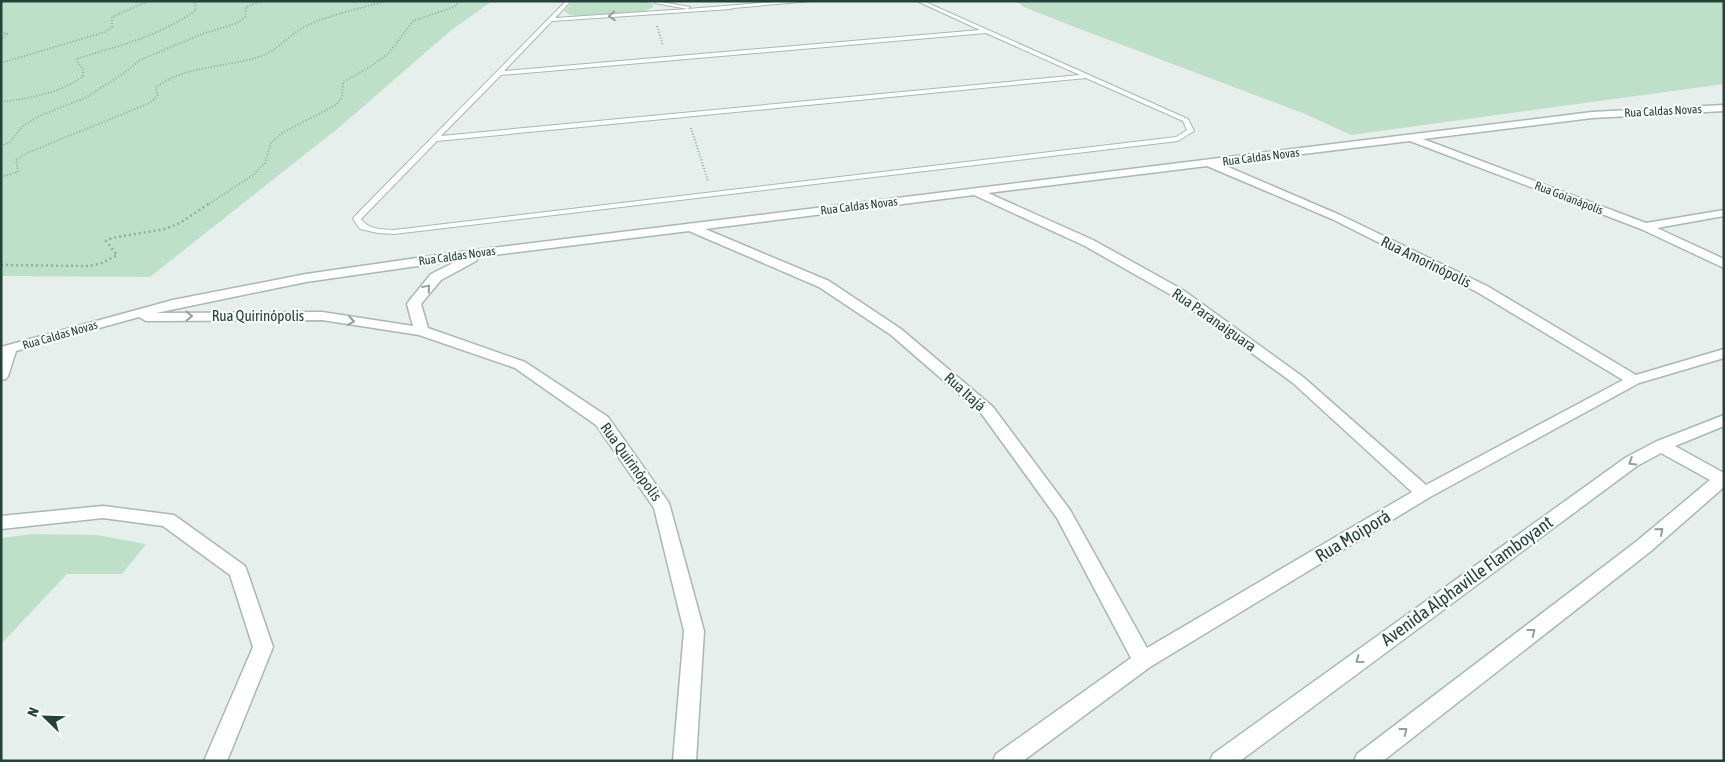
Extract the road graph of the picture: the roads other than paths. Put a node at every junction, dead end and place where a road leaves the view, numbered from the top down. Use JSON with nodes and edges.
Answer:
{"nodes":[{"id":1,"x":569,"y":1,"type":"edge"},
{"id":2,"x":808,"y":1,"type":"edge"},
{"id":3,"x":920,"y":1,"type":"edge"},
{"id":4,"x":656,"y":2,"type":"edge"},
{"id":5,"x":730,"y":8,"type":"junction"},
{"id":6,"x":644,"y":14,"type":"junction"},
{"id":7,"x":550,"y":20,"type":"junction"},
{"id":8,"x":987,"y":31,"type":"junction"},
{"id":9,"x":499,"y":73,"type":"junction"},
{"id":10,"x":1088,"y":76,"type":"junction"},
{"id":11,"x":1724,"y":108,"type":"edge"},
{"id":12,"x":1412,"y":138,"type":"junction"},
{"id":13,"x":435,"y":139,"type":"junction"},
{"id":14,"x":1209,"y":163,"type":"junction"},
{"id":15,"x":975,"y":192,"type":"junction"},
{"id":16,"x":1724,"y":213,"type":"edge"},
{"id":17,"x":690,"y":227,"type":"junction"},
{"id":18,"x":1645,"y":227,"type":"junction"},
{"id":19,"x":480,"y":253,"type":"junction"},
{"id":20,"x":1724,"y":264,"type":"edge"},
{"id":21,"x":122,"y":317,"type":"junction"},
{"id":22,"x":422,"y":331,"type":"junction"},
{"id":23,"x":6,"y":350,"type":"edge"},
{"id":24,"x":1724,"y":353,"type":"edge"},
{"id":25,"x":1,"y":376,"type":"edge"},
{"id":26,"x":1634,"y":380,"type":"junction"},
{"id":27,"x":1724,"y":420,"type":"edge"},
{"id":28,"x":1661,"y":446,"type":"junction"},
{"id":29,"x":1722,"y":478,"type":"edge"},
{"id":30,"x":1424,"y":493,"type":"junction"},
{"id":31,"x":1,"y":523,"type":"edge"},
{"id":32,"x":1143,"y":661,"type":"junction"},
{"id":33,"x":215,"y":761,"type":"edge"},
{"id":34,"x":684,"y":761,"type":"edge"},
{"id":35,"x":1004,"y":761,"type":"edge"},
{"id":36,"x":1221,"y":761,"type":"edge"},
{"id":37,"x":1365,"y":761,"type":"edge"}],
"edges":[{"from":1,"to":7,"type":"lane"},
{"from":2,"to":5,"type":"lane"},
{"from":3,"to":8,"type":"lane"},
{"from":4,"to":5,"type":"lane"},
{"from":4,"to":6,"type":"lane"},
{"from":5,"to":6,"type":"lane"},
{"from":6,"to":7,"type":"lane","one_way":true},
{"from":7,"to":9,"type":"lane"},
{"from":8,"to":9,"type":"lane"},
{"from":8,"to":10,"type":"lane"},
{"from":9,"to":13,"type":"lane"},
{"from":10,"to":13,"type":"lane"},
{"from":10,"to":13,"type":"lane"},
{"from":11,"to":12,"type":"street","name":"Rua Caldas Novas"},
{"from":12,"to":14,"type":"street","name":"Rua Caldas Novas"},
{"from":12,"to":18,"type":"street","name":"Rua Goianápolis"},
{"from":14,"to":15,"type":"street","name":"Rua Caldas Novas"},
{"from":14,"to":26,"type":"street","name":"Rua Amorinópolis"},
{"from":15,"to":17,"type":"street","name":"Rua Caldas Novas"},
{"from":15,"to":30,"type":"street","name":"Rua Paranaiguara"},
{"from":16,"to":18,"type":"street"},
{"from":17,"to":19,"type":"street","name":"Rua Caldas Novas"},
{"from":17,"to":32,"type":"street","name":"Rua Itajá"},
{"from":18,"to":20,"type":"street","name":"Rua Goianápolis"},
{"from":19,"to":21,"type":"street","name":"Rua Caldas Novas"},
{"from":22,"to":19,"type":"street","one_way":true},
{"from":21,"to":22,"type":"street","name":"Rua Quirinópolis","one_way":true},
{"from":21,"to":23,"type":"street","name":"Rua Caldas Novas"},
{"from":22,"to":34,"type":"street","name":"Rua Quirinópolis"},
{"from":23,"to":25,"type":"street"},
{"from":24,"to":26,"type":"street","name":"Rua Moiporá"},
{"from":26,"to":30,"type":"street","name":"Rua Moiporá"},
{"from":27,"to":28,"type":"street","name":"Avenida Alphaville Flamboyant"},
{"from":28,"to":29,"type":"street"},
{"from":28,"to":36,"type":"street","name":"Avenida Alphaville Flamboyant","one_way":true},
{"from":37,"to":29,"type":"street","one_way":true},
{"from":30,"to":32,"type":"street","name":"Rua Moiporá"},
{"from":31,"to":33,"type":"street"},
{"from":32,"to":35,"type":"street","name":"Rua Moiporá"}]}
